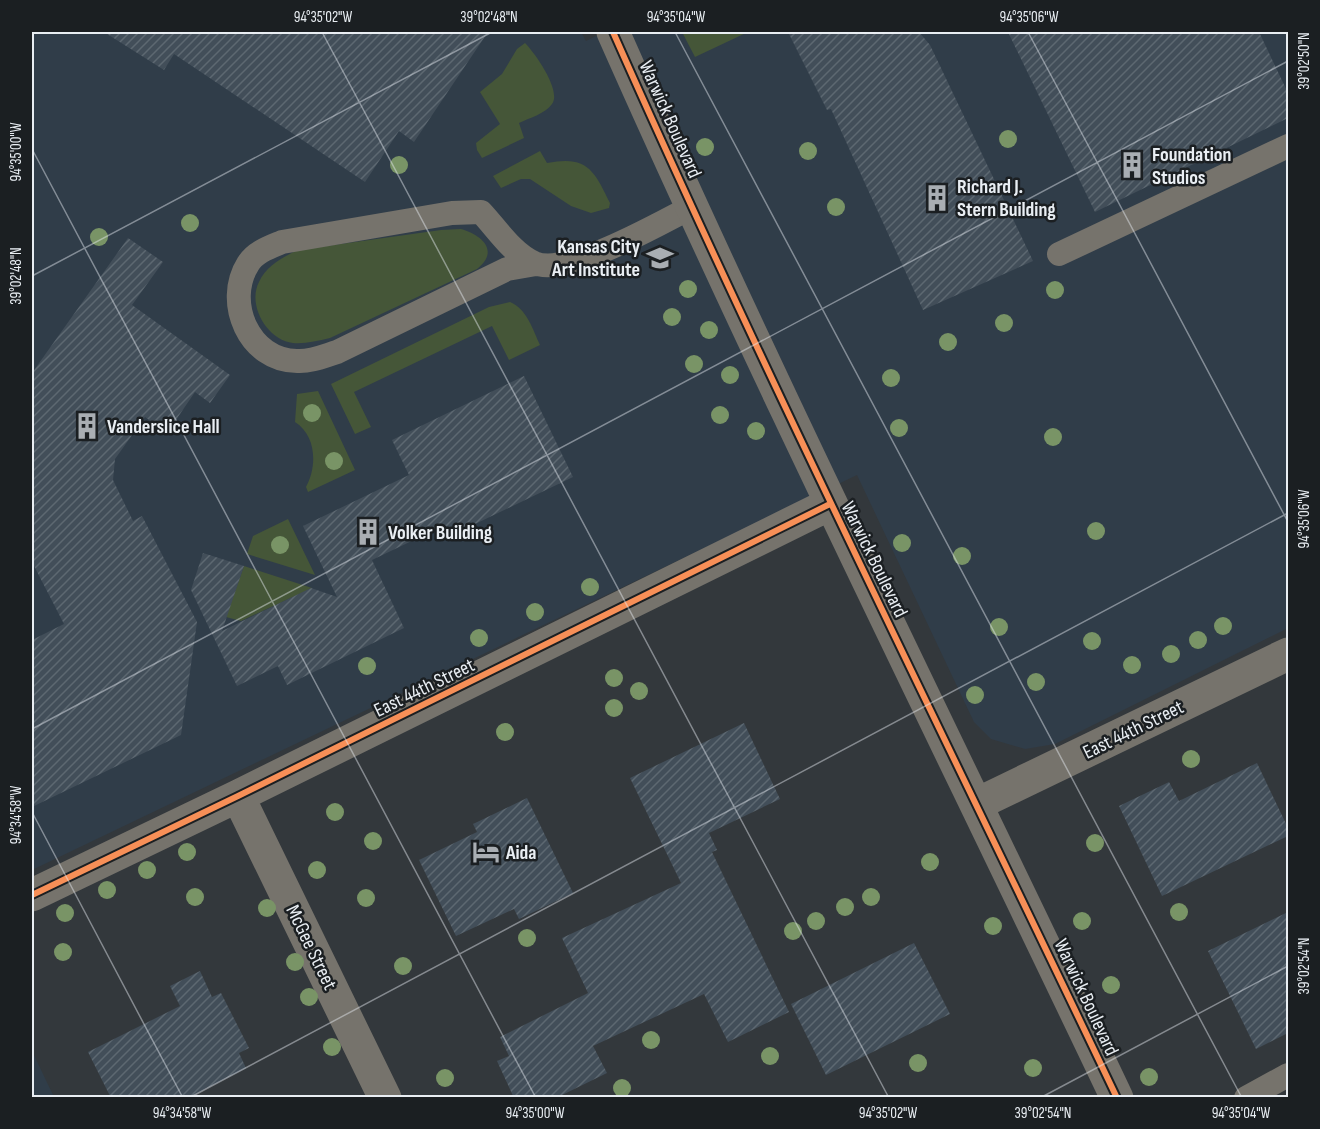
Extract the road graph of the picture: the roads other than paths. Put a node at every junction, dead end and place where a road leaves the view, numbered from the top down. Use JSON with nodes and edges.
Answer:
{"nodes":[{"id":1,"x":613,"y":32,"type":"edge"},
{"id":2,"x":1288,"y":146,"type":"edge"},
{"id":3,"x":692,"y":207,"type":"junction"},
{"id":4,"x":1059,"y":254,"type":"dead end"},
{"id":5,"x":537,"y":264,"type":"junction"},
{"id":6,"x":830,"y":504,"type":"junction"},
{"id":7,"x":1288,"y":654,"type":"edge"},
{"id":8,"x":238,"y":796,"type":"junction"},
{"id":9,"x":977,"y":804,"type":"junction"},
{"id":10,"x":32,"y":895,"type":"edge"},
{"id":11,"x":1288,"y":1075,"type":"edge"},
{"id":12,"x":385,"y":1098,"type":"edge"},
{"id":13,"x":1117,"y":1098,"type":"edge"},
{"id":14,"x":1246,"y":1098,"type":"edge"}],
"edges":[{"from":1,"to":3,"type":"street","name":"Warwick Boulevard"},
{"from":2,"to":4,"type":"lane"},
{"from":3,"to":5,"type":"lane"},
{"from":3,"to":6,"type":"street","name":"Warwick Boulevard"},
{"from":5,"to":5,"type":"lane"},
{"from":6,"to":8,"type":"street","name":"East 44th Street"},
{"from":6,"to":9,"type":"street","name":"Warwick Boulevard"},
{"from":7,"to":9,"type":"street","name":"East 44th Street"},
{"from":8,"to":10,"type":"street","name":"East 44th Street"},
{"from":8,"to":12,"type":"street","name":"McGee Street"},
{"from":9,"to":13,"type":"street","name":"Warwick Boulevard"},
{"from":11,"to":14,"type":"lane"}]}
